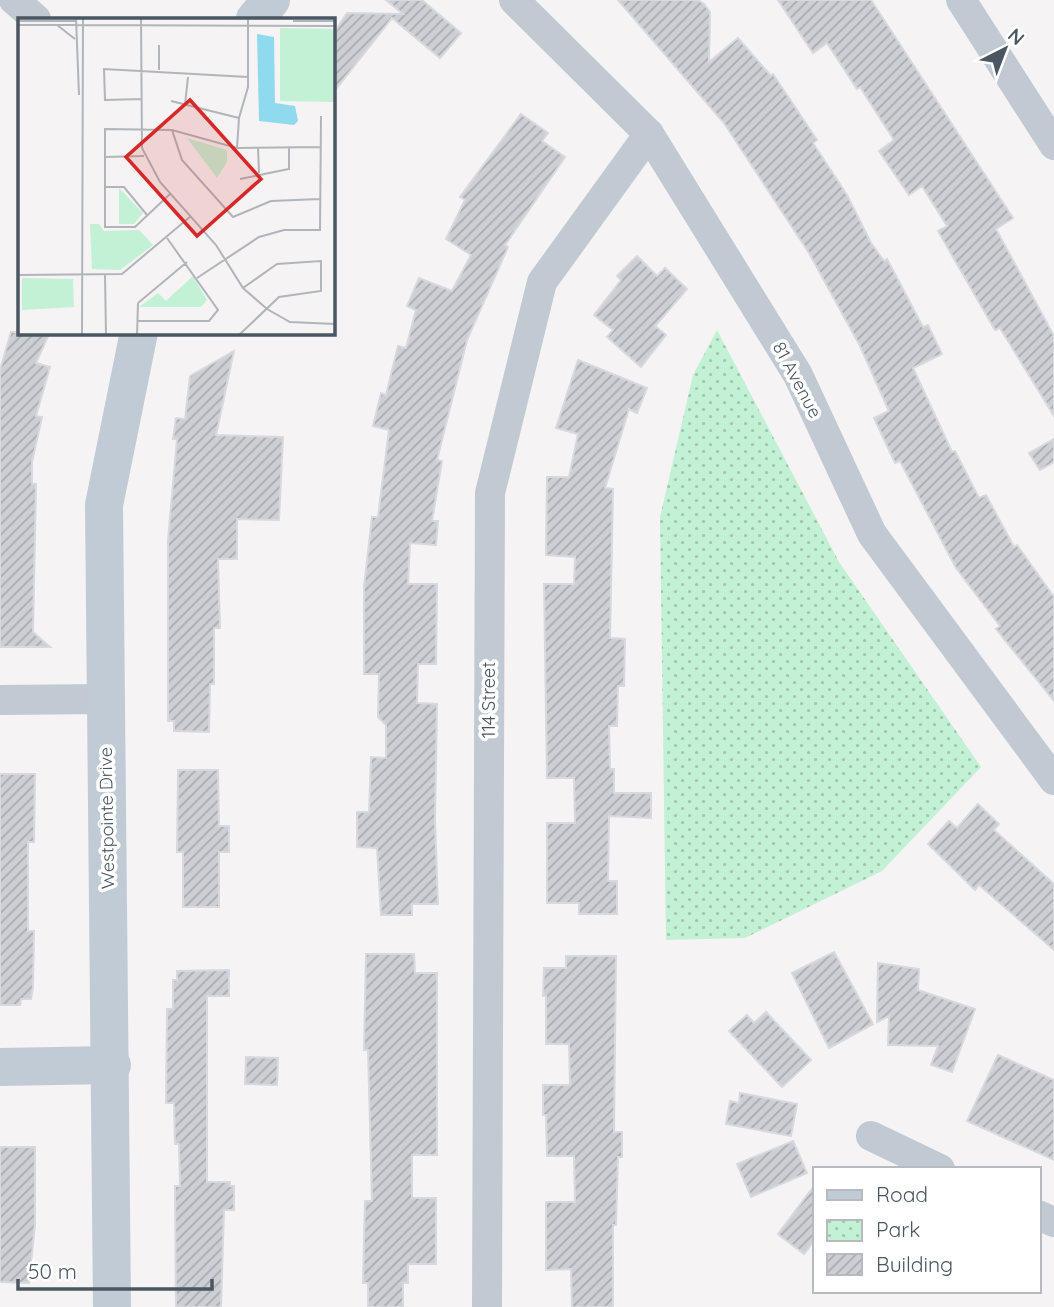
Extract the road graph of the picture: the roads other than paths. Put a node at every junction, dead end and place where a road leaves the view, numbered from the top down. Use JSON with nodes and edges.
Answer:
{"nodes":[{"id":1,"x":15,"y":0,"type":"edge"},
{"id":2,"x":271,"y":0,"type":"edge"},
{"id":3,"x":514,"y":0,"type":"edge"},
{"id":4,"x":966,"y":2,"type":"edge"},
{"id":5,"x":35,"y":18,"type":"edge"},
{"id":6,"x":256,"y":18,"type":"edge"},
{"id":7,"x":649,"y":134,"type":"junction"},
{"id":8,"x":1054,"y":145,"type":"edge"},
{"id":9,"x":139,"y":334,"type":"edge"},
{"id":10,"x":0,"y":699,"type":"edge"},
{"id":11,"x":104,"y":699,"type":"junction"},
{"id":12,"x":1054,"y":780,"type":"edge"},
{"id":13,"x":112,"y":1065,"type":"junction"},
{"id":14,"x":0,"y":1067,"type":"edge"},
{"id":15,"x":871,"y":1136,"type":"dead end"},
{"id":16,"x":936,"y":1167,"type":"edge"},
{"id":17,"x":112,"y":1307,"type":"edge"},
{"id":18,"x":487,"y":1307,"type":"edge"}],
"edges":[{"from":1,"to":5,"type":"street"},
{"from":2,"to":6,"type":"street"},
{"from":3,"to":7,"type":"street","name":"81 Avenue"},
{"from":4,"to":8,"type":"street"},
{"from":7,"to":12,"type":"street","name":"81 Avenue"},
{"from":7,"to":18,"type":"street","name":"114 Street"},
{"from":9,"to":11,"type":"street","name":"Westpointe Drive"},
{"from":10,"to":11,"type":"street"},
{"from":11,"to":13,"type":"street","name":"Westpointe Drive"},
{"from":13,"to":14,"type":"street"},
{"from":13,"to":17,"type":"street","name":"Westpointe Drive"},
{"from":15,"to":16,"type":"street"}]}
